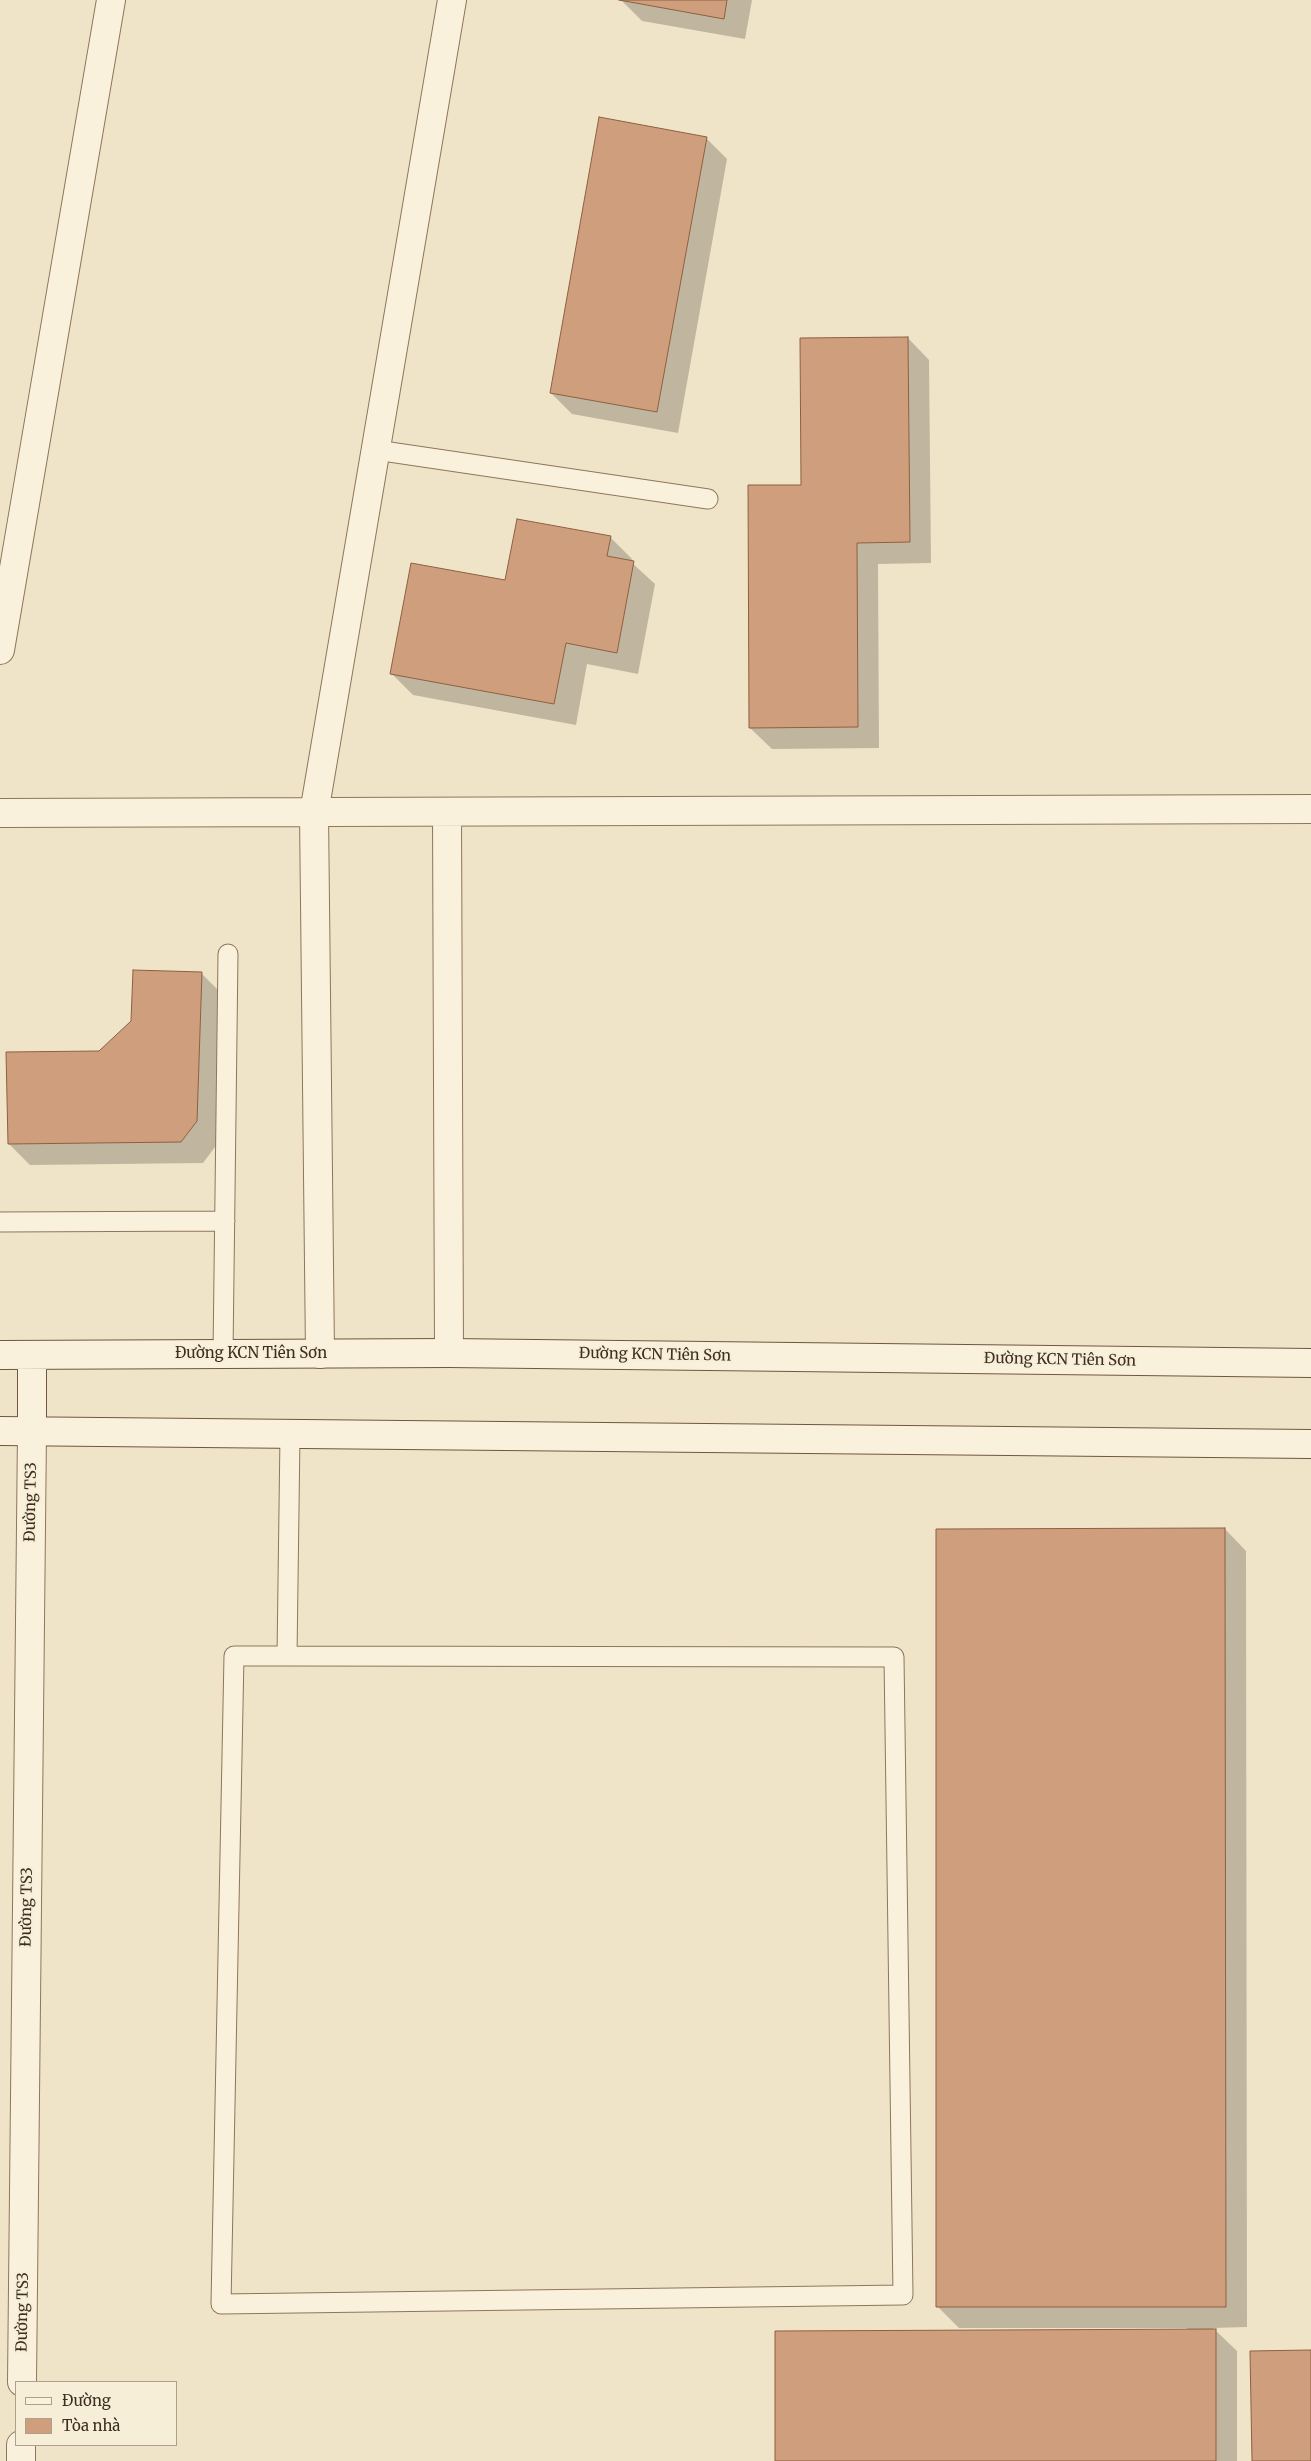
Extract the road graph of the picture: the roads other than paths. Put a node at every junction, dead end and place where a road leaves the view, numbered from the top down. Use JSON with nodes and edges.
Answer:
{"nodes":[{"id":1,"x":111,"y":0,"type":"edge"},
{"id":2,"x":452,"y":0,"type":"edge"},
{"id":3,"x":376,"y":450,"type":"junction"},
{"id":4,"x":708,"y":499,"type":"dead end"},
{"id":5,"x":0,"y":650,"type":"edge"},
{"id":6,"x":1311,"y":809,"type":"edge"},
{"id":7,"x":446,"y":812,"type":"junction"},
{"id":8,"x":0,"y":813,"type":"edge"},
{"id":9,"x":314,"y":813,"type":"junction"},
{"id":10,"x":228,"y":954,"type":"dead end"},
{"id":11,"x":225,"y":1221,"type":"junction"},
{"id":12,"x":0,"y":1222,"type":"edge"},
{"id":13,"x":450,"y":1353,"type":"junction"},
{"id":14,"x":223,"y":1354,"type":"junction"},
{"id":15,"x":320,"y":1354,"type":"junction"},
{"id":16,"x":0,"y":1355,"type":"edge"},
{"id":17,"x":32,"y":1355,"type":"junction"},
{"id":18,"x":1311,"y":1363,"type":"edge"},
{"id":19,"x":0,"y":1431,"type":"edge"},
{"id":20,"x":32,"y":1431,"type":"junction"},
{"id":21,"x":290,"y":1435,"type":"junction"},
{"id":22,"x":1311,"y":1444,"type":"edge"},
{"id":23,"x":287,"y":1656,"type":"junction"},
{"id":24,"x":22,"y":2381,"type":"edge"},
{"id":25,"x":21,"y":2446,"type":"edge"},
{"id":26,"x":21,"y":2461,"type":"edge"}],
"edges":[{"from":1,"to":5,"type":"street"},
{"from":2,"to":3,"type":"street"},
{"from":3,"to":4,"type":"lane"},
{"from":3,"to":9,"type":"street"},
{"from":6,"to":7,"type":"street"},
{"from":7,"to":9,"type":"street"},
{"from":7,"to":13,"type":"street"},
{"from":8,"to":9,"type":"street"},
{"from":9,"to":15,"type":"street"},
{"from":10,"to":11,"type":"lane"},
{"from":11,"to":12,"type":"lane"},
{"from":11,"to":14,"type":"lane"},
{"from":13,"to":15,"type":"street","name":"Đường KCN Tiên Sơn"},
{"from":13,"to":18,"type":"street","name":"Đường KCN Tiên Sơn"},
{"from":14,"to":15,"type":"street","name":"Đường KCN Tiên Sơn"},
{"from":14,"to":17,"type":"street","name":"Đường KCN Tiên Sơn"},
{"from":16,"to":17,"type":"street","name":"Đường KCN Tiên Sơn"},
{"from":17,"to":20,"type":"street","name":"Đường TS3"},
{"from":19,"to":20,"type":"street"},
{"from":20,"to":21,"type":"street"},
{"from":20,"to":24,"type":"street","name":"Đường TS3"},
{"from":21,"to":22,"type":"street"},
{"from":21,"to":23,"type":"lane"},
{"from":23,"to":23,"type":"lane"},
{"from":25,"to":26,"type":"street"}]}
